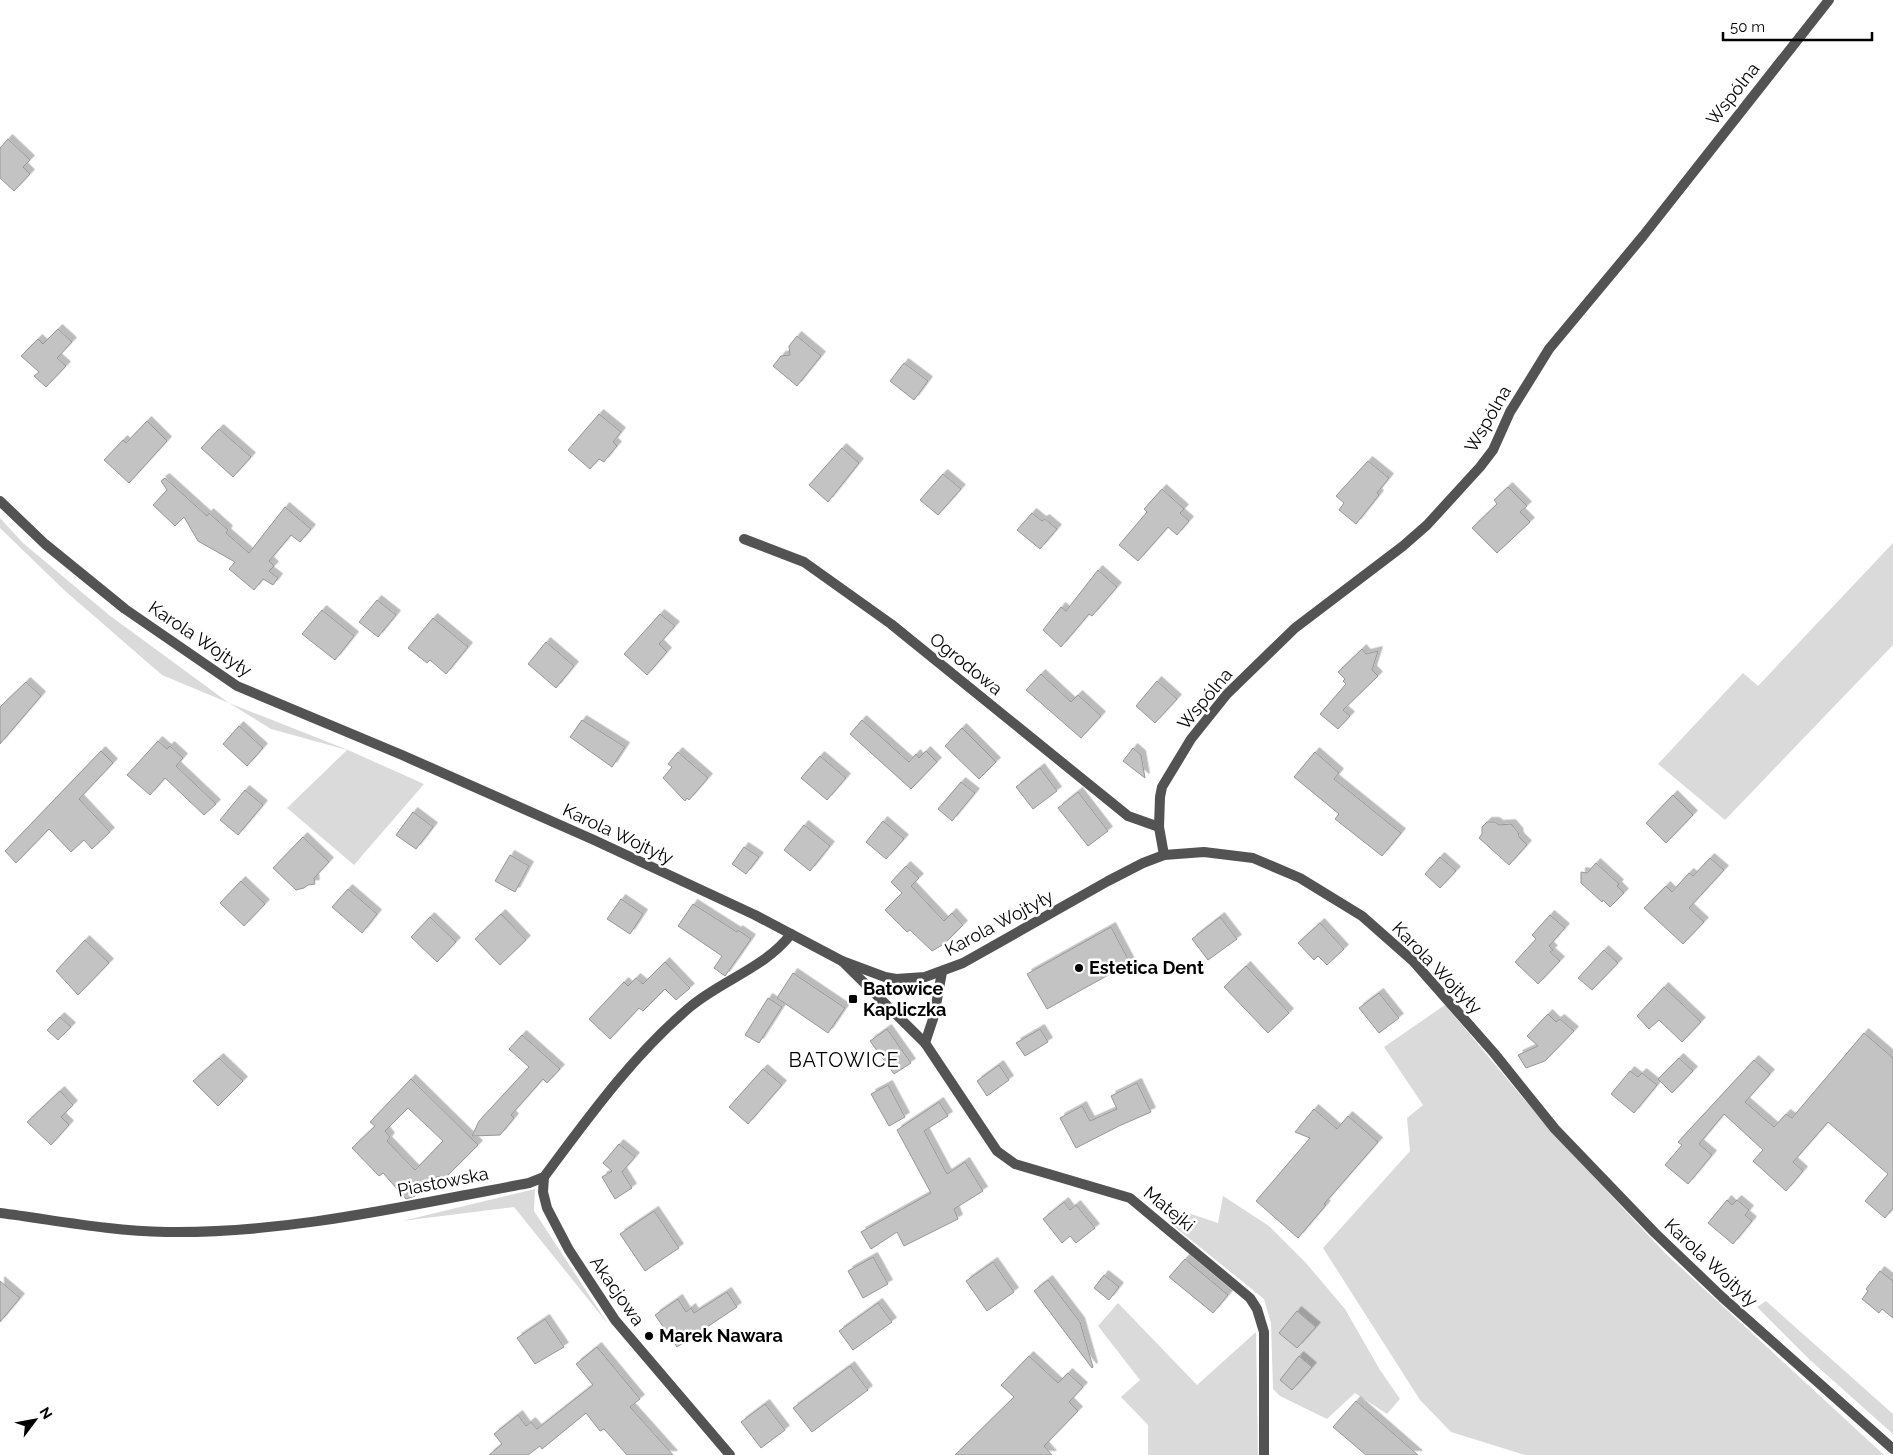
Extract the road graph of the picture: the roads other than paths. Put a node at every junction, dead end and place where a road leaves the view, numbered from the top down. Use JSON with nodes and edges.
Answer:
{"nodes":[{"id":1,"x":1829,"y":0,"type":"edge"},
{"id":2,"x":0,"y":501,"type":"edge"},
{"id":3,"x":744,"y":540,"type":"dead end"},
{"id":4,"x":1159,"y":827,"type":"junction"},
{"id":5,"x":1164,"y":855,"type":"junction"},
{"id":6,"x":791,"y":934,"type":"junction"},
{"id":7,"x":842,"y":961,"type":"junction"},
{"id":8,"x":942,"y":972,"type":"junction"},
{"id":9,"x":925,"y":1043,"type":"junction"},
{"id":10,"x":544,"y":1177,"type":"junction"},
{"id":11,"x":0,"y":1213,"type":"edge"},
{"id":12,"x":1893,"y":1448,"type":"edge"},
{"id":13,"x":730,"y":1455,"type":"edge"},
{"id":14,"x":1264,"y":1455,"type":"edge"}],
"edges":[{"from":1,"to":4,"type":"street","name":"Wspólna"},
{"from":2,"to":6,"type":"street","name":"Karola Wojtyły"},
{"from":3,"to":4,"type":"street","name":"Ogrodowa"},
{"from":4,"to":5,"type":"street","name":"Wspólna"},
{"from":5,"to":8,"type":"street","name":"Karola Wojtyły"},
{"from":5,"to":12,"type":"street","name":"Karola Wojtyły"},
{"from":6,"to":7,"type":"street","name":"Karola Wojtyły"},
{"from":6,"to":10,"type":"street"},
{"from":7,"to":8,"type":"street","name":"Karola Wojtyły"},
{"from":7,"to":9,"type":"street","name":"Matejki"},
{"from":8,"to":9,"type":"street"},
{"from":9,"to":14,"type":"street","name":"Matejki"},
{"from":10,"to":11,"type":"street","name":"Piastowska"},
{"from":10,"to":13,"type":"street","name":"Akacjowa"}]}
